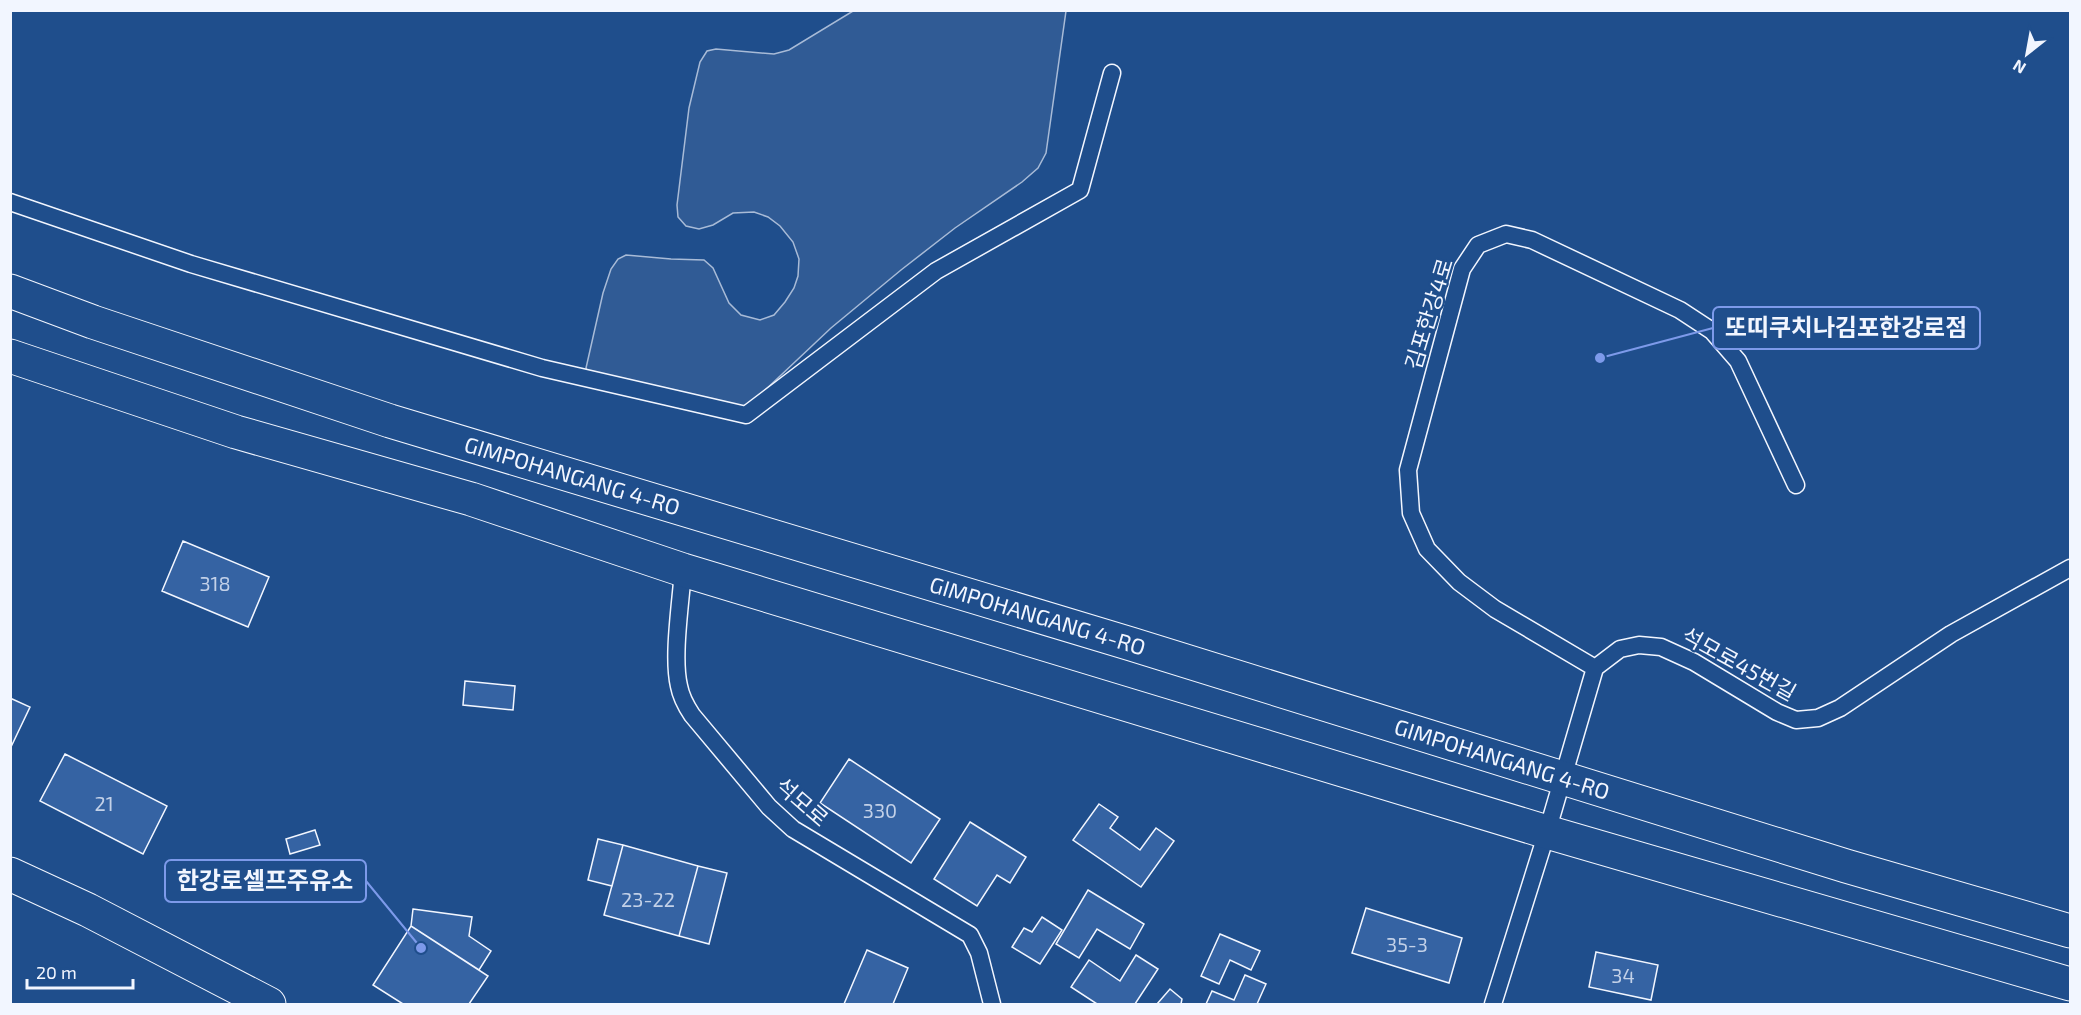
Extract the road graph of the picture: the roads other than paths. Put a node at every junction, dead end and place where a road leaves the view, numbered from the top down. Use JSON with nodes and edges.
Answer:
{"nodes":[{"id":1,"x":1112,"y":73,"type":"dead end"},
{"id":2,"x":10,"y":202,"type":"edge"},
{"id":3,"x":10,"y":291,"type":"edge"},
{"id":4,"x":10,"y":356,"type":"edge"},
{"id":5,"x":1796,"y":485,"type":"dead end"},
{"id":6,"x":2070,"y":568,"type":"edge"},
{"id":7,"x":684,"y":570,"type":"junction"},
{"id":8,"x":1595,"y":668,"type":"junction"},
{"id":9,"x":1563,"y":778,"type":"junction"},
{"id":10,"x":1547,"y":832,"type":"junction"},
{"id":11,"x":10,"y":874,"type":"edge"},
{"id":12,"x":2070,"y":931,"type":"edge"},
{"id":13,"x":2070,"y":984,"type":"edge"},
{"id":14,"x":269,"y":1005,"type":"edge"},
{"id":15,"x":992,"y":1005,"type":"edge"},
{"id":16,"x":1493,"y":1005,"type":"edge"}],
"edges":[{"from":1,"to":2,"type":"lane"},
{"from":3,"to":9,"type":"street","name":"GIMPOHANGANG 4-RO"},
{"from":4,"to":7,"type":"street"},
{"from":5,"to":8,"type":"lane","name":"김포한강4로"},
{"from":6,"to":8,"type":"lane","name":"석모로45번길"},
{"from":7,"to":10,"type":"street"},
{"from":7,"to":15,"type":"lane","name":"석모로"},
{"from":8,"to":9,"type":"lane"},
{"from":9,"to":10,"type":"lane"},
{"from":9,"to":12,"type":"street","name":"GIMPOHANGANG 4-RO"},
{"from":10,"to":13,"type":"street"},
{"from":10,"to":16,"type":"lane"},
{"from":11,"to":14,"type":"street"}]}
